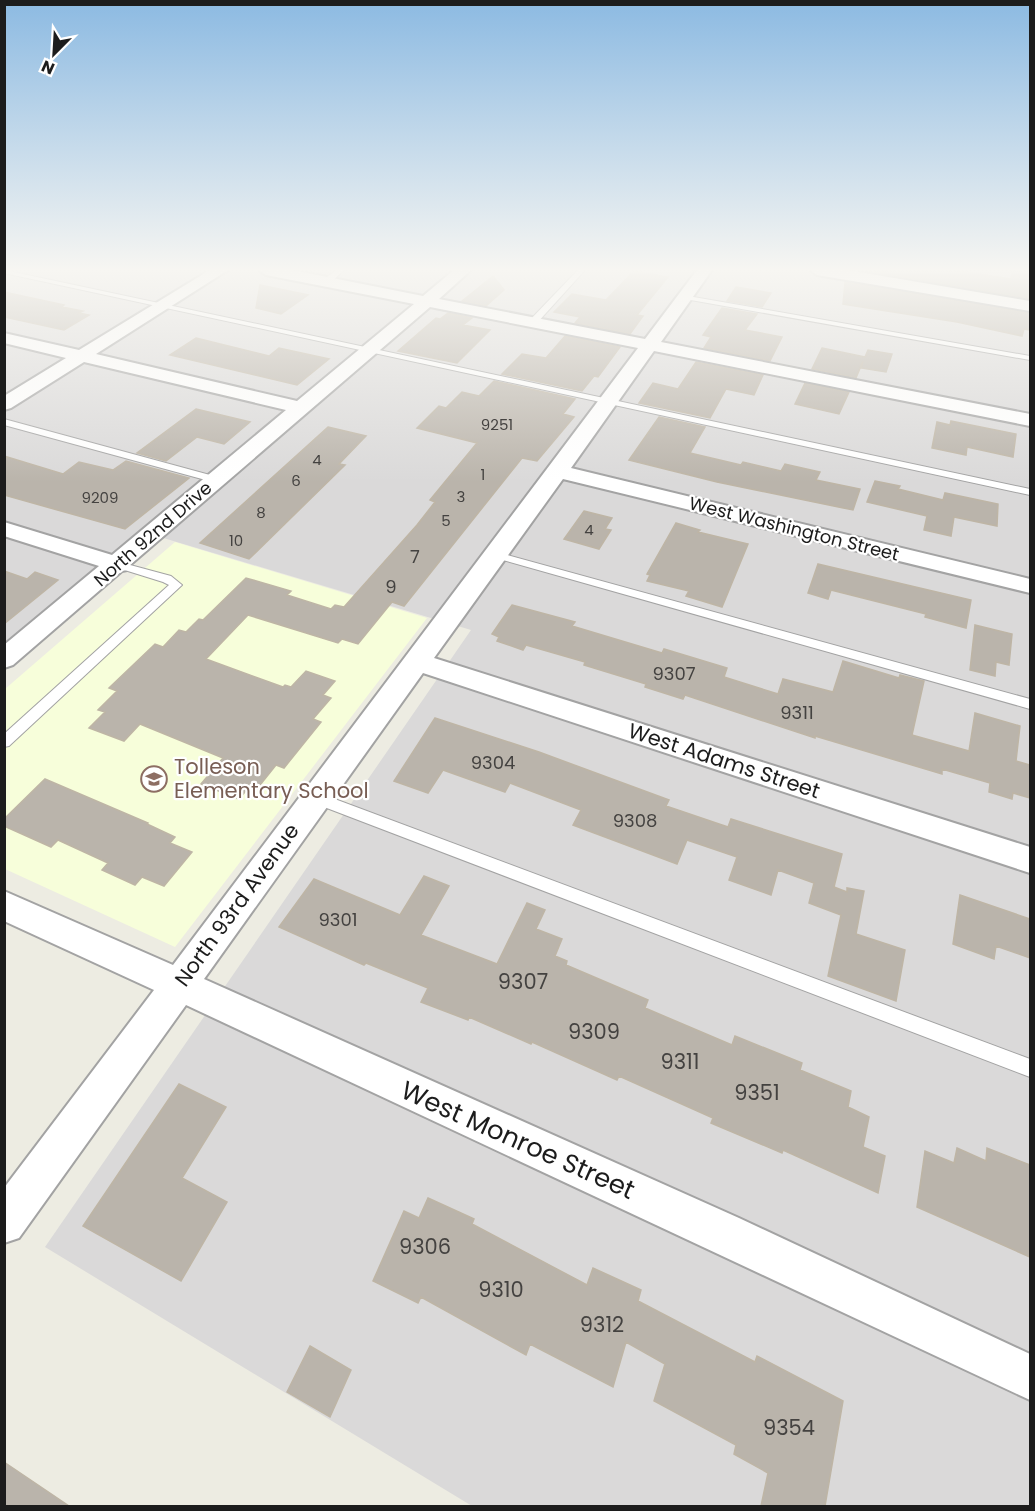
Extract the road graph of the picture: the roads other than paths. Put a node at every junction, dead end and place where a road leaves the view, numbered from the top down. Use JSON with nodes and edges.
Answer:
{"nodes":[{"id":1,"x":15,"y":341,"type":"edge"},
{"id":2,"x":108,"y":341,"type":"edge"},
{"id":3,"x":329,"y":341,"type":"edge"},
{"id":4,"x":381,"y":341,"type":"edge"},
{"id":5,"x":626,"y":341,"type":"edge"},
{"id":6,"x":652,"y":341,"type":"edge"},
{"id":7,"x":931,"y":341,"type":"edge"},
{"id":8,"x":649,"y":345,"type":"junction"},
{"id":9,"x":368,"y":351,"type":"junction"},
{"id":10,"x":83,"y":356,"type":"junction"},
{"id":11,"x":1030,"y":358,"type":"edge"},
{"id":12,"x":607,"y":402,"type":"junction"},
{"id":13,"x":4,"y":404,"type":"edge"},
{"id":14,"x":301,"y":408,"type":"junction"},
{"id":15,"x":1030,"y":420,"type":"edge"},
{"id":16,"x":4,"y":422,"type":"edge"},
{"id":17,"x":556,"y":471,"type":"junction"},
{"id":18,"x":217,"y":480,"type":"junction"},
{"id":19,"x":1030,"y":492,"type":"edge"},
{"id":20,"x":4,"y":529,"type":"edge"},
{"id":21,"x":496,"y":555,"type":"junction"},
{"id":22,"x":119,"y":565,"type":"junction"},
{"id":23,"x":1030,"y":586,"type":"edge"},
{"id":24,"x":4,"y":659,"type":"edge"},
{"id":25,"x":417,"y":662,"type":"junction"},
{"id":26,"x":1030,"y":704,"type":"edge"},
{"id":27,"x":4,"y":742,"type":"edge"},
{"id":28,"x":316,"y":798,"type":"junction"},
{"id":29,"x":1030,"y":860,"type":"edge"},
{"id":30,"x":4,"y":905,"type":"edge"},
{"id":31,"x":178,"y":986,"type":"junction"},
{"id":32,"x":1030,"y":1068,"type":"edge"},
{"id":33,"x":4,"y":1223,"type":"edge"},
{"id":34,"x":1030,"y":1377,"type":"edge"}],
"edges":[{"from":1,"to":10,"type":"street"},
{"from":2,"to":10,"type":"street"},
{"from":3,"to":9,"type":"lane"},
{"from":4,"to":9,"type":"street","name":"North 92nd Drive"},
{"from":5,"to":8,"type":"street"},
{"from":6,"to":8,"type":"street","name":"North 93rd Avenue"},
{"from":7,"to":11,"type":"lane"},
{"from":8,"to":12,"type":"street","name":"North 93rd Avenue"},
{"from":8,"to":15,"type":"street"},
{"from":9,"to":12,"type":"lane"},
{"from":9,"to":14,"type":"street","name":"North 92nd Drive"},
{"from":10,"to":13,"type":"street"},
{"from":10,"to":14,"type":"street"},
{"from":12,"to":17,"type":"street","name":"North 93rd Avenue"},
{"from":12,"to":19,"type":"lane"},
{"from":14,"to":18,"type":"street","name":"North 92nd Drive"},
{"from":16,"to":18,"type":"lane"},
{"from":17,"to":21,"type":"street","name":"North 93rd Avenue"},
{"from":17,"to":23,"type":"street","name":"West Washington Street"},
{"from":18,"to":22,"type":"street","name":"North 92nd Drive"},
{"from":20,"to":22,"type":"street"},
{"from":21,"to":25,"type":"street","name":"North 93rd Avenue"},
{"from":21,"to":26,"type":"lane"},
{"from":22,"to":24,"type":"street","name":"North 92nd Drive"},
{"from":22,"to":27,"type":"lane"},
{"from":25,"to":28,"type":"street","name":"North 93rd Avenue"},
{"from":25,"to":29,"type":"street","name":"West Adams Street"},
{"from":28,"to":31,"type":"street","name":"North 93rd Avenue"},
{"from":28,"to":32,"type":"lane"},
{"from":30,"to":31,"type":"street","name":"West Monroe Street"},
{"from":31,"to":33,"type":"street","name":"North 93rd Avenue"},
{"from":31,"to":34,"type":"street","name":"West Monroe Street"}]}
